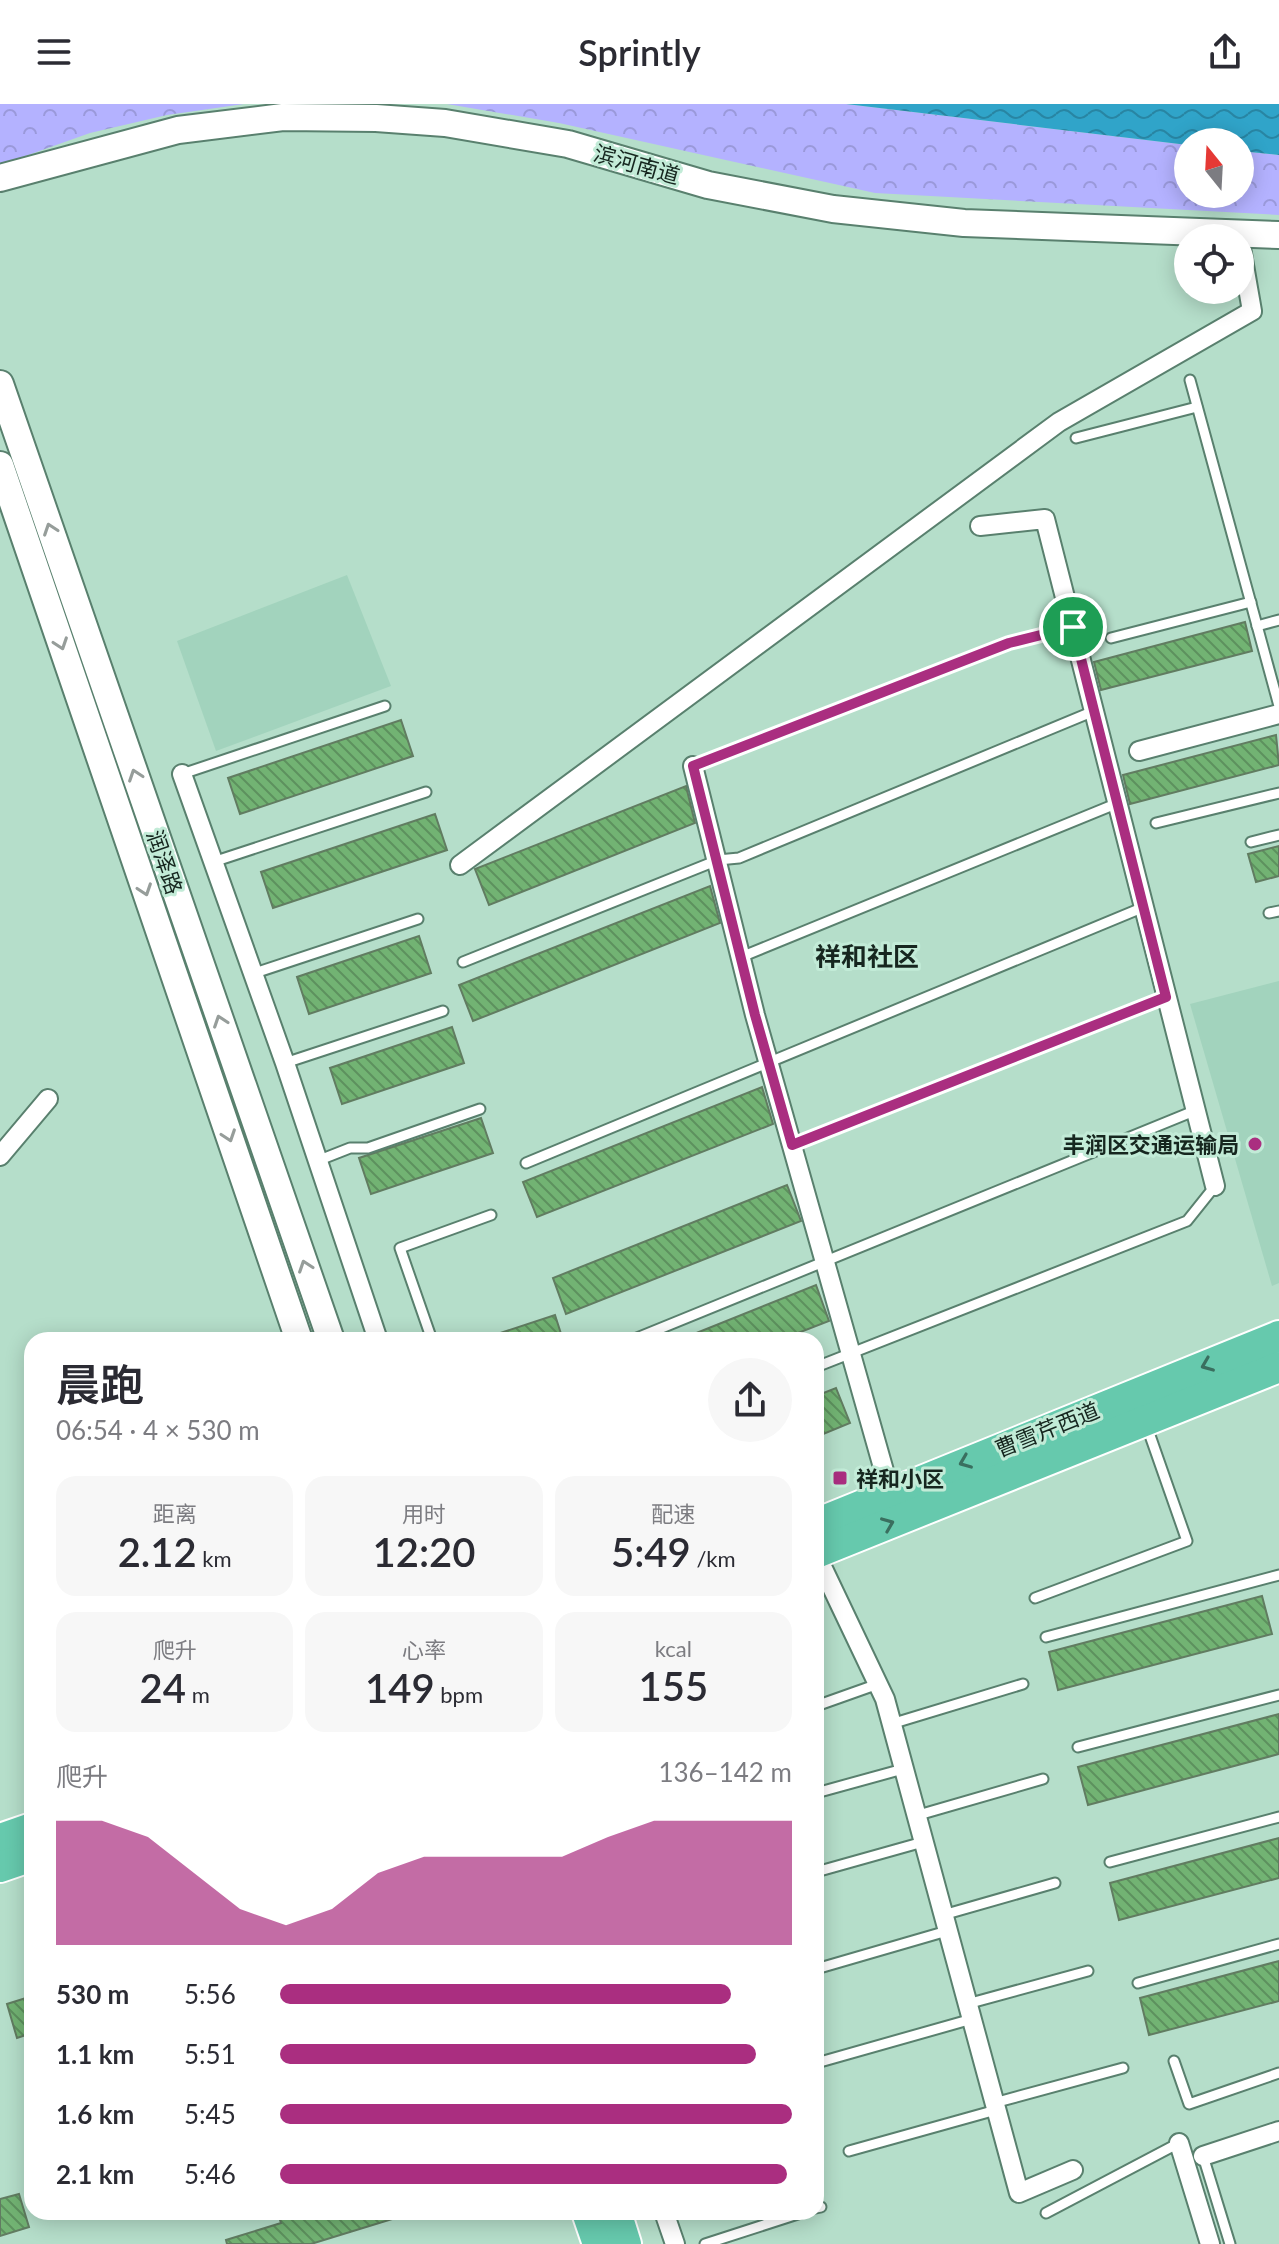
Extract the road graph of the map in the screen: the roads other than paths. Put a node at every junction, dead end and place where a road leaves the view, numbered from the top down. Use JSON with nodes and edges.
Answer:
{"nodes":[{"id":1,"x":0,"y":178,"type":"edge"},
{"id":2,"x":1174,"y":234,"type":"edge"},
{"id":3,"x":1279,"y":235,"type":"edge"},
{"id":4,"x":1254,"y":237,"type":"edge"},
{"id":5,"x":1251,"y":304,"type":"edge"},
{"id":6,"x":1190,"y":380,"type":"dead end"},
{"id":7,"x":0,"y":384,"type":"edge"},
{"id":8,"x":1197,"y":407,"type":"junction"},
{"id":9,"x":1076,"y":438,"type":"dead end"},
{"id":10,"x":0,"y":465,"type":"edge"},
{"id":11,"x":980,"y":526,"type":"dead end"},
{"id":12,"x":1251,"y":602,"type":"junction"},
{"id":13,"x":1279,"y":620,"type":"edge"},
{"id":14,"x":1257,"y":626,"type":"junction"},
{"id":15,"x":1073,"y":627,"type":"junction"},
{"id":16,"x":1111,"y":638,"type":"dead end"},
{"id":17,"x":385,"y":706,"type":"dead end"},
{"id":18,"x":1279,"y":706,"type":"edge"},
{"id":19,"x":1094,"y":711,"type":"junction"},
{"id":20,"x":1279,"y":714,"type":"edge"},
{"id":21,"x":1139,"y":751,"type":"dead end"},
{"id":22,"x":693,"y":766,"type":"joint"},
{"id":23,"x":182,"y":774,"type":"joint"},
{"id":24,"x":426,"y":792,"type":"dead end"},
{"id":25,"x":1279,"y":793,"type":"edge"},
{"id":26,"x":1118,"y":803,"type":"junction"},
{"id":27,"x":1156,"y":823,"type":"dead end"},
{"id":28,"x":1279,"y":835,"type":"edge"},
{"id":29,"x":1251,"y":842,"type":"dead end"},
{"id":30,"x":718,"y":860,"type":"junction"},
{"id":31,"x":213,"y":862,"type":"junction"},
{"id":32,"x":460,"y":865,"type":"dead end"},
{"id":33,"x":1144,"y":907,"type":"junction"},
{"id":34,"x":418,"y":919,"type":"dead end"},
{"id":35,"x":741,"y":957,"type":"junction"},
{"id":36,"x":463,"y":962,"type":"dead end"},
{"id":37,"x":252,"y":974,"type":"junction"},
{"id":38,"x":1166,"y":997,"type":"junction"},
{"id":39,"x":443,"y":1011,"type":"dead end"},
{"id":40,"x":768,"y":1062,"type":"junction"},
{"id":41,"x":285,"y":1063,"type":"junction"},
{"id":42,"x":48,"y":1099,"type":"dead end"},
{"id":43,"x":480,"y":1109,"type":"dead end"},
{"id":44,"x":1194,"y":1111,"type":"junction"},
{"id":45,"x":792,"y":1145,"type":"junction"},
{"id":46,"x":0,"y":1156,"type":"edge"},
{"id":47,"x":317,"y":1161,"type":"junction"},
{"id":48,"x":526,"y":1163,"type":"dead end"},
{"id":49,"x":1215,"y":1186,"type":"joint"},
{"id":50,"x":491,"y":1215,"type":"dead end"},
{"id":51,"x":825,"y":1263,"type":"junction"},
{"id":52,"x":296,"y":1332,"type":"edge"},
{"id":53,"x":328,"y":1332,"type":"edge"},
{"id":54,"x":375,"y":1332,"type":"edge"},
{"id":55,"x":429,"y":1332,"type":"edge"},
{"id":56,"x":652,"y":1332,"type":"edge"},
{"id":57,"x":1279,"y":1336,"type":"edge"},
{"id":58,"x":851,"y":1353,"type":"junction"},
{"id":59,"x":824,"y":1364,"type":"edge"},
{"id":60,"x":1279,"y":1367,"type":"edge"},
{"id":61,"x":1144,"y":1421,"type":"junction"},
{"id":62,"x":890,"y":1492,"type":"junction"},
{"id":63,"x":824,"y":1521,"type":"edge"},
{"id":64,"x":824,"y":1550,"type":"edge"},
{"id":65,"x":824,"y":1570,"type":"edge"},
{"id":66,"x":1279,"y":1575,"type":"edge"},
{"id":67,"x":1035,"y":1598,"type":"dead end"},
{"id":68,"x":1046,"y":1637,"type":"dead end"},
{"id":69,"x":878,"y":1684,"type":"junction"},
{"id":70,"x":1023,"y":1684,"type":"dead end"},
{"id":71,"x":1279,"y":1695,"type":"edge"},
{"id":72,"x":824,"y":1703,"type":"edge"},
{"id":73,"x":891,"y":1724,"type":"junction"},
{"id":74,"x":1078,"y":1747,"type":"dead end"},
{"id":75,"x":903,"y":1769,"type":"junction"},
{"id":76,"x":1043,"y":1779,"type":"dead end"},
{"id":77,"x":824,"y":1791,"type":"edge"},
{"id":78,"x":915,"y":1816,"type":"junction"},
{"id":79,"x":1279,"y":1817,"type":"edge"},
{"id":80,"x":24,"y":1831,"type":"edge"},
{"id":81,"x":0,"y":1839,"type":"edge"},
{"id":82,"x":923,"y":1842,"type":"junction"},
{"id":83,"x":24,"y":1859,"type":"edge"},
{"id":84,"x":1110,"y":1862,"type":"dead end"},
{"id":85,"x":0,"y":1867,"type":"edge"},
{"id":86,"x":824,"y":1870,"type":"edge"},
{"id":87,"x":1055,"y":1883,"type":"dead end"},
{"id":88,"x":945,"y":1923,"type":"junction"},
{"id":89,"x":1279,"y":1944,"type":"edge"},
{"id":90,"x":824,"y":1966,"type":"edge"},
{"id":91,"x":1088,"y":1971,"type":"dead end"},
{"id":92,"x":1138,"y":1983,"type":"dead end"},
{"id":93,"x":969,"y":2012,"type":"junction"},
{"id":94,"x":824,"y":2061,"type":"edge"},
{"id":95,"x":1174,"y":2061,"type":"dead end"},
{"id":96,"x":1123,"y":2068,"type":"dead end"},
{"id":97,"x":1279,"y":2073,"type":"edge"},
{"id":98,"x":995,"y":2106,"type":"junction"},
{"id":99,"x":1279,"y":2131,"type":"edge"},
{"id":100,"x":1179,"y":2143,"type":"joint"},
{"id":101,"x":849,"y":2151,"type":"dead end"},
{"id":102,"x":1203,"y":2156,"type":"joint"},
{"id":103,"x":1073,"y":2170,"type":"dead end"},
{"id":104,"x":1046,"y":2213,"type":"dead end"},
{"id":105,"x":590,"y":2220,"type":"edge"},
{"id":106,"x":618,"y":2220,"type":"edge"},
{"id":107,"x":667,"y":2220,"type":"edge"},
{"id":108,"x":779,"y":2220,"type":"edge"},
{"id":109,"x":598,"y":2244,"type":"edge"},
{"id":110,"x":626,"y":2244,"type":"edge"},
{"id":111,"x":675,"y":2244,"type":"edge"},
{"id":112,"x":705,"y":2244,"type":"edge"},
{"id":113,"x":1210,"y":2244,"type":"edge"},
{"id":114,"x":1230,"y":2244,"type":"edge"}],
"edges":[{"from":1,"to":2,"type":"main road","name":"滨河南道"},
{"from":3,"to":4,"type":"main road","name":"滨河南道"},
{"from":5,"to":32,"type":"street"},
{"from":6,"to":8,"type":"lane"},
{"from":53,"to":7,"type":"main road","name":"润泽路","one_way":true},
{"from":8,"to":9,"type":"lane"},
{"from":8,"to":12,"type":"lane"},
{"from":10,"to":52,"type":"main road","name":"润泽路","one_way":true},
{"from":11,"to":15,"type":"street"},
{"from":12,"to":14,"type":"lane"},
{"from":12,"to":16,"type":"lane"},
{"from":13,"to":14,"type":"lane"},
{"from":14,"to":18,"type":"lane"},
{"from":15,"to":19,"type":"street"},
{"from":15,"to":22,"type":"lane"},
{"from":17,"to":23,"type":"lane"},
{"from":19,"to":26,"type":"street"},
{"from":19,"to":30,"type":"lane"},
{"from":20,"to":21,"type":"street"},
{"from":22,"to":30,"type":"street"},
{"from":23,"to":31,"type":"street"},
{"from":24,"to":31,"type":"lane"},
{"from":25,"to":27,"type":"lane"},
{"from":26,"to":33,"type":"street"},
{"from":26,"to":35,"type":"lane"},
{"from":28,"to":29,"type":"lane"},
{"from":30,"to":35,"type":"street"},
{"from":30,"to":36,"type":"lane"},
{"from":31,"to":37,"type":"street"},
{"from":33,"to":38,"type":"street"},
{"from":33,"to":40,"type":"lane"},
{"from":34,"to":37,"type":"lane"},
{"from":35,"to":40,"type":"street"},
{"from":37,"to":41,"type":"street"},
{"from":38,"to":44,"type":"street"},
{"from":38,"to":45,"type":"lane"},
{"from":39,"to":41,"type":"lane"},
{"from":40,"to":45,"type":"street"},
{"from":40,"to":48,"type":"lane"},
{"from":41,"to":47,"type":"street"},
{"from":42,"to":46,"type":"street"},
{"from":43,"to":47,"type":"lane"},
{"from":44,"to":49,"type":"street"},
{"from":44,"to":51,"type":"lane"},
{"from":45,"to":51,"type":"street"},
{"from":47,"to":54,"type":"street"},
{"from":49,"to":58,"type":"lane"},
{"from":50,"to":55,"type":"lane"},
{"from":51,"to":56,"type":"lane"},
{"from":51,"to":58,"type":"street"},
{"from":57,"to":62,"type":"main road","name":"曹雪芹西道","one_way":true},
{"from":58,"to":59,"type":"lane"},
{"from":58,"to":62,"type":"street"},
{"from":60,"to":61,"type":"main road","name":"曹雪芹西道"},
{"from":64,"to":61,"type":"main road","name":"曹雪芹西道","one_way":true},
{"from":61,"to":67,"type":"lane"},
{"from":62,"to":63,"type":"main road","name":"曹雪芹西道"},
{"from":65,"to":69,"type":"street"},
{"from":66,"to":68,"type":"lane"},
{"from":69,"to":72,"type":"lane"},
{"from":69,"to":73,"type":"street"},
{"from":70,"to":73,"type":"lane"},
{"from":71,"to":74,"type":"lane"},
{"from":73,"to":75,"type":"street"},
{"from":75,"to":77,"type":"lane"},
{"from":75,"to":78,"type":"street"},
{"from":76,"to":78,"type":"lane"},
{"from":78,"to":82,"type":"street"},
{"from":79,"to":84,"type":"lane"},
{"from":80,"to":81,"type":"main road"},
{"from":82,"to":86,"type":"lane"},
{"from":82,"to":88,"type":"street"},
{"from":83,"to":85,"type":"main road"},
{"from":87,"to":88,"type":"lane"},
{"from":88,"to":90,"type":"lane"},
{"from":88,"to":93,"type":"street"},
{"from":89,"to":92,"type":"lane"},
{"from":91,"to":93,"type":"lane"},
{"from":93,"to":94,"type":"lane"},
{"from":93,"to":98,"type":"street"},
{"from":95,"to":97,"type":"lane"},
{"from":96,"to":98,"type":"lane"},
{"from":98,"to":101,"type":"lane"},
{"from":98,"to":103,"type":"street"},
{"from":99,"to":102,"type":"street"},
{"from":100,"to":104,"type":"lane"},
{"from":100,"to":113,"type":"street"},
{"from":102,"to":114,"type":"lane"},
{"from":105,"to":109,"type":"main road"},
{"from":106,"to":110,"type":"main road"},
{"from":107,"to":111,"type":"street"},
{"from":108,"to":112,"type":"lane"}]}
